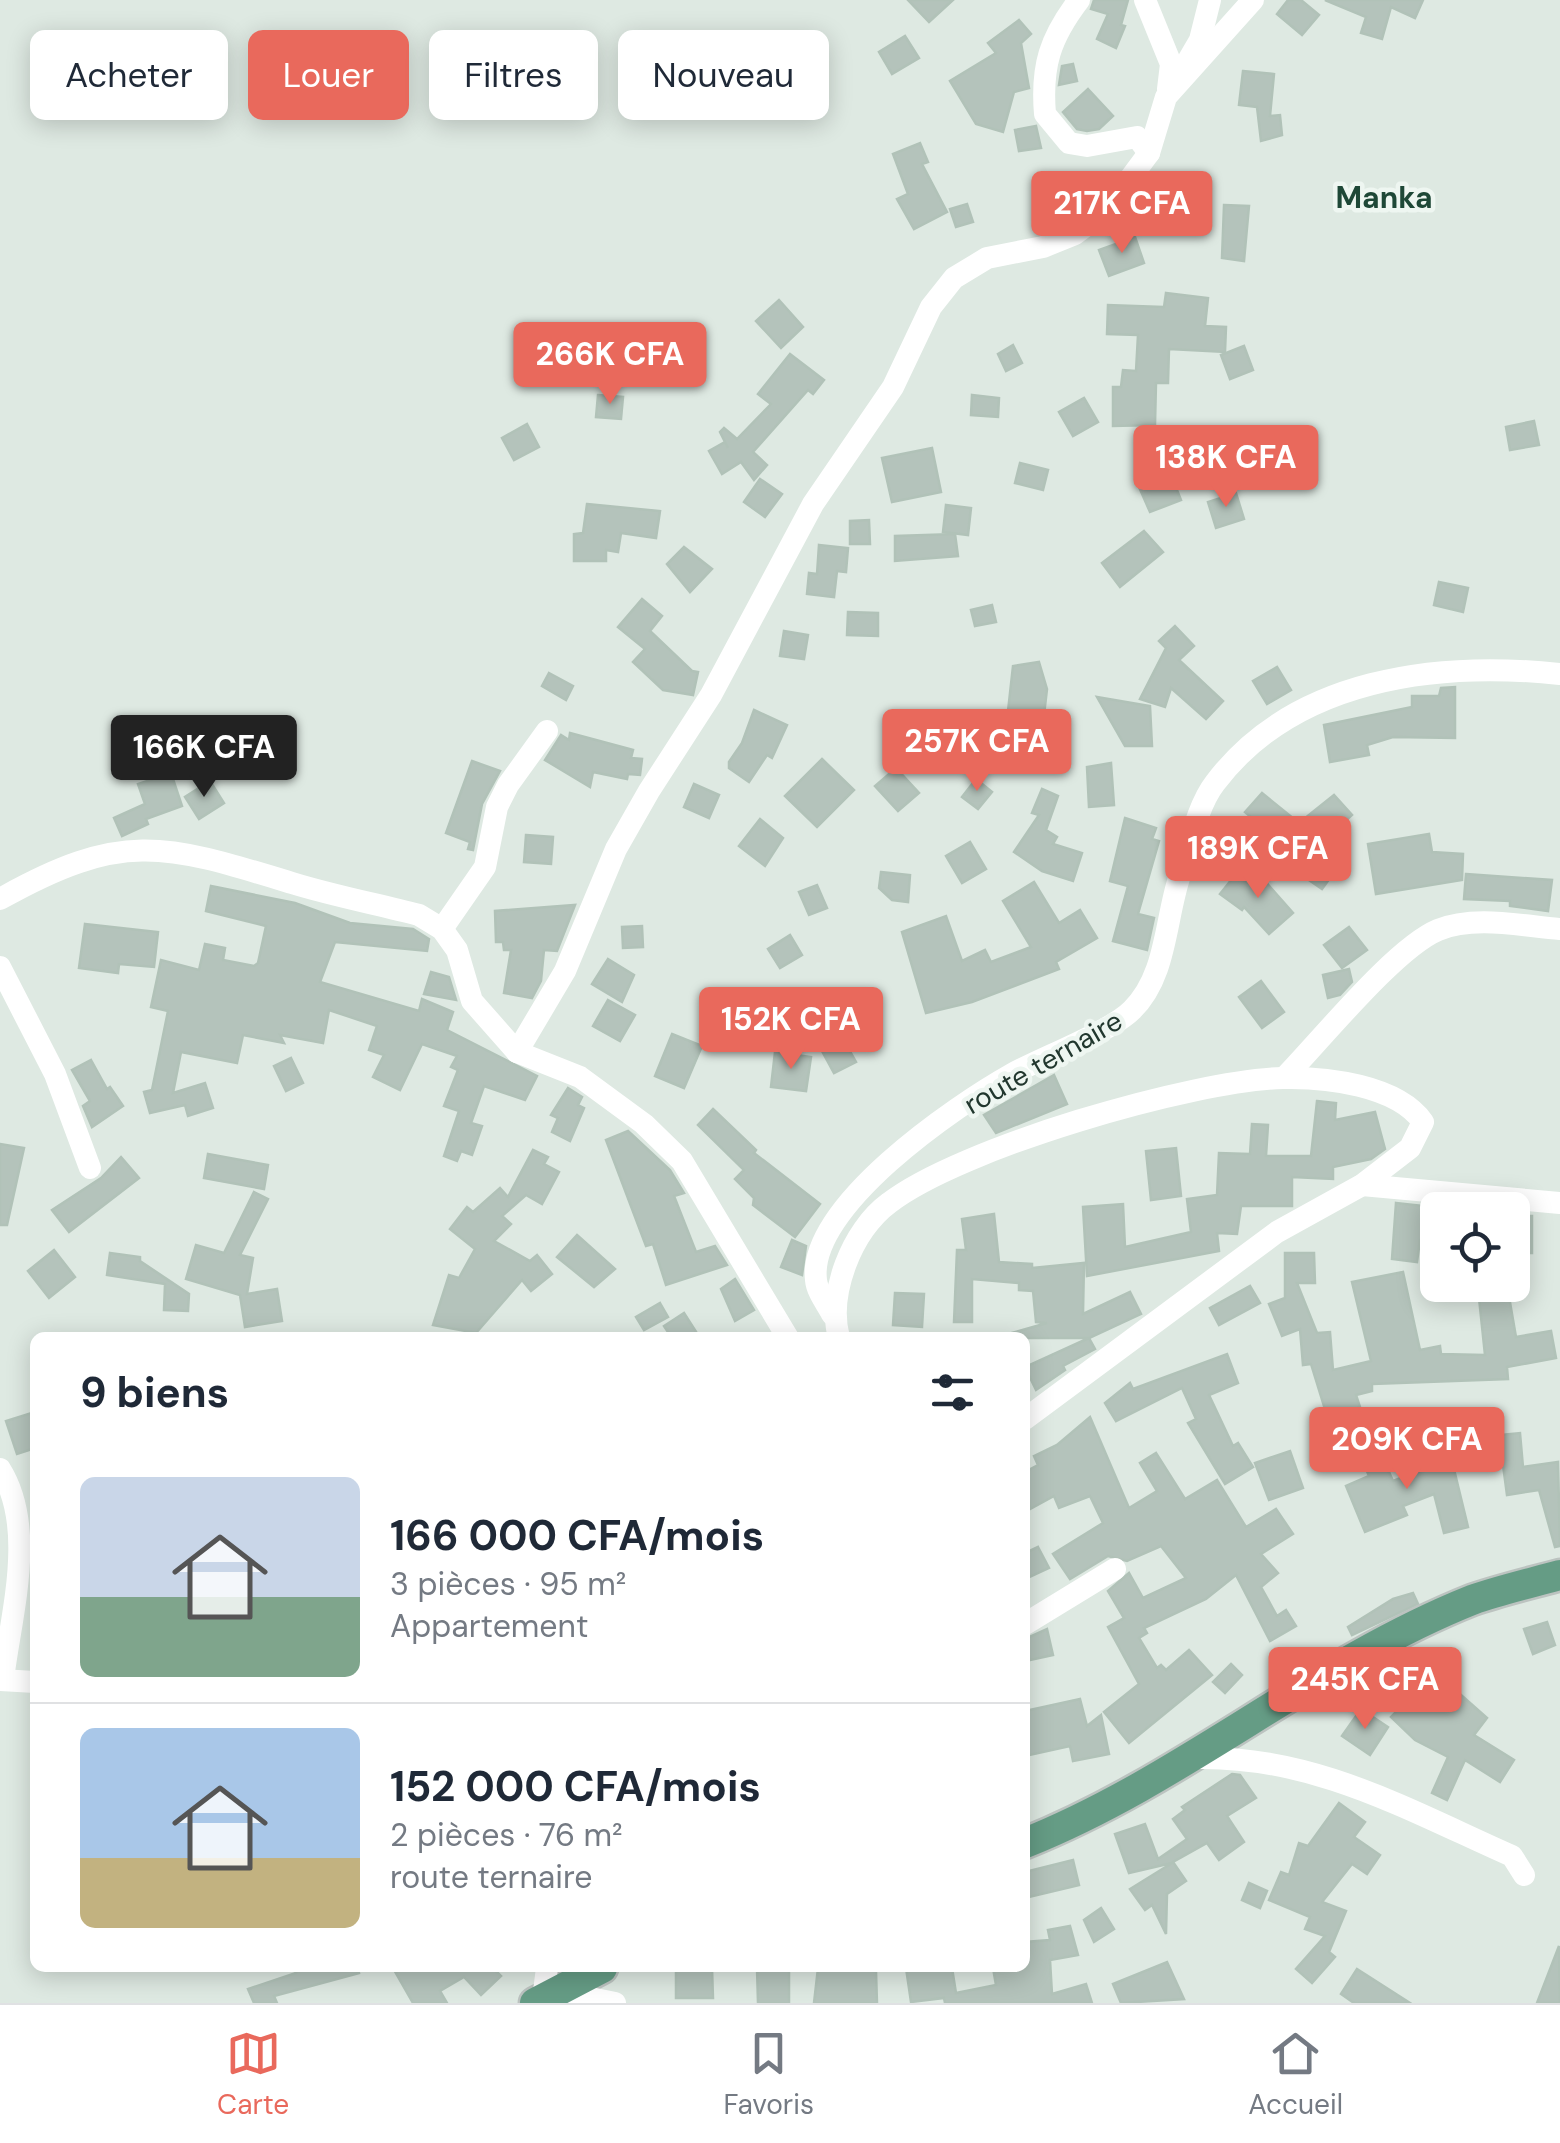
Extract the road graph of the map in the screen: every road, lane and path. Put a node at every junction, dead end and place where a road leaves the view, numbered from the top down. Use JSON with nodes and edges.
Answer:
{"nodes":[{"id":1,"x":1079,"y":0,"type":"edge"},
{"id":2,"x":1145,"y":0,"type":"edge"},
{"id":3,"x":1210,"y":0,"type":"edge"},
{"id":4,"x":1253,"y":0,"type":"edge"},
{"id":5,"x":1166,"y":97,"type":"junction"},
{"id":6,"x":1149,"y":153,"type":"junction"},
{"id":7,"x":1560,"y":674,"type":"edge"},
{"id":8,"x":547,"y":731,"type":"dead end"},
{"id":9,"x":0,"y":899,"type":"edge"},
{"id":10,"x":1560,"y":929,"type":"edge"},
{"id":11,"x":442,"y":930,"type":"junction"},
{"id":12,"x":0,"y":968,"type":"edge"},
{"id":13,"x":517,"y":1052,"type":"junction"},
{"id":14,"x":1284,"y":1078,"type":"junction"},
{"id":15,"x":90,"y":1168,"type":"dead end"},
{"id":16,"x":1362,"y":1185,"type":"junction"},
{"id":17,"x":1560,"y":1202,"type":"edge"},
{"id":18,"x":832,"y":1314,"type":"junction"},
{"id":19,"x":784,"y":1332,"type":"edge"},
{"id":20,"x":837,"y":1332,"type":"edge"},
{"id":21,"x":1030,"y":1415,"type":"edge"},
{"id":22,"x":0,"y":1469,"type":"edge"},
{"id":23,"x":1115,"y":1569,"type":"dead end"},
{"id":24,"x":1560,"y":1575,"type":"edge"},
{"id":25,"x":1030,"y":1621,"type":"edge"},
{"id":26,"x":1,"y":1680,"type":"edge"},
{"id":27,"x":30,"y":1682,"type":"edge"},
{"id":28,"x":1194,"y":1758,"type":"junction"},
{"id":29,"x":1030,"y":1841,"type":"edge"},
{"id":30,"x":1524,"y":1875,"type":"dead end"},
{"id":31,"x":592,"y":1972,"type":"edge"},
{"id":32,"x":546,"y":1990,"type":"edge"},
{"id":33,"x":614,"y":2003,"type":"edge"}],
"edges":[{"from":1,"to":6,"type":"street"},
{"from":2,"to":5,"type":"street"},
{"from":3,"to":5,"type":"street"},
{"from":4,"to":5,"type":"street"},
{"from":5,"to":6,"type":"street"},
{"from":6,"to":13,"type":"street"},
{"from":7,"to":18,"type":"street","name":"route ternaire"},
{"from":8,"to":11,"type":"street"},
{"from":9,"to":11,"type":"street"},
{"from":10,"to":14,"type":"street"},
{"from":11,"to":13,"type":"street"},
{"from":12,"to":15,"type":"street"},
{"from":13,"to":19,"type":"street"},
{"from":14,"to":16,"type":"street"},
{"from":14,"to":18,"type":"street"},
{"from":16,"to":17,"type":"street"},
{"from":16,"to":21,"type":"street"},
{"from":18,"to":20,"type":"street","name":"route ternaire"},
{"from":22,"to":26,"type":"street"},
{"from":23,"to":25,"type":"street"},
{"from":24,"to":28,"type":"main road"},
{"from":26,"to":27,"type":"street"},
{"from":28,"to":29,"type":"main road"},
{"from":28,"to":30,"type":"street"},
{"from":31,"to":32,"type":"main road"},
{"from":32,"to":33,"type":"street"}]}
